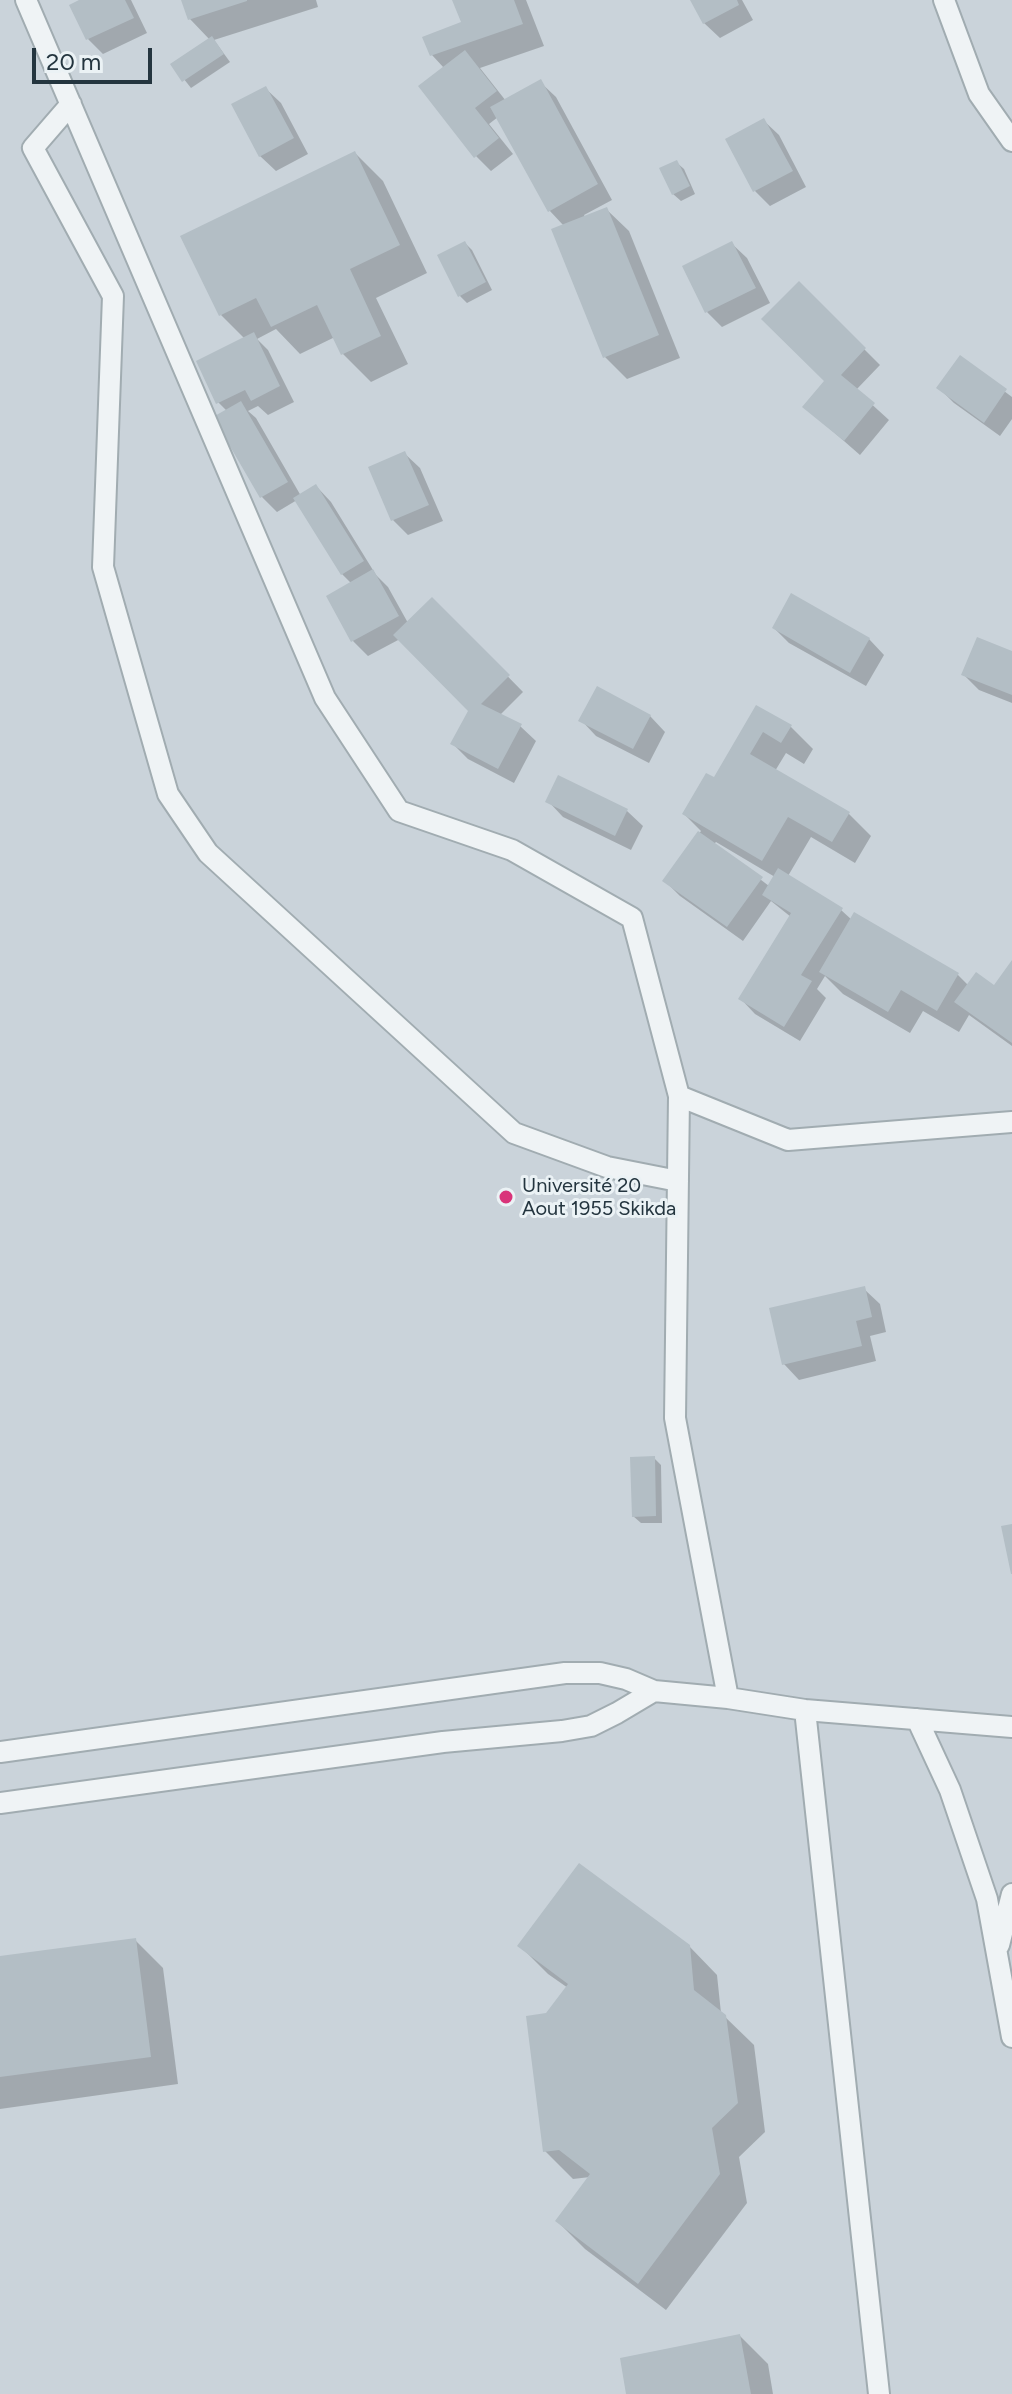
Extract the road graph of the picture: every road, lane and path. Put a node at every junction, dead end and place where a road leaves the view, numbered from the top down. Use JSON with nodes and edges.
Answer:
{"nodes":[{"id":1,"x":26,"y":0,"type":"edge"},
{"id":2,"x":944,"y":0,"type":"edge"},
{"id":3,"x":71,"y":104,"type":"junction"},
{"id":4,"x":1012,"y":141,"type":"edge"},
{"id":5,"x":679,"y":1096,"type":"junction"},
{"id":6,"x":1012,"y":1122,"type":"edge"},
{"id":7,"x":678,"y":1181,"type":"junction"},
{"id":8,"x":654,"y":1691,"type":"junction"},
{"id":9,"x":728,"y":1698,"type":"junction"},
{"id":10,"x":805,"y":1710,"type":"junction"},
{"id":11,"x":917,"y":1719,"type":"junction"},
{"id":12,"x":1012,"y":1727,"type":"edge"},
{"id":13,"x":0,"y":1752,"type":"edge"},
{"id":14,"x":0,"y":1803,"type":"edge"},
{"id":15,"x":1012,"y":1894,"type":"edge"},
{"id":16,"x":997,"y":1954,"type":"junction"},
{"id":17,"x":1012,"y":2037,"type":"edge"},
{"id":18,"x":879,"y":2394,"type":"edge"}],
"edges":[{"from":1,"to":3,"type":"lane"},
{"from":2,"to":4,"type":"lane"},
{"from":3,"to":5,"type":"lane"},
{"from":3,"to":7,"type":"lane"},
{"from":5,"to":6,"type":"lane"},
{"from":5,"to":7,"type":"lane"},
{"from":7,"to":9,"type":"lane"},
{"from":8,"to":9,"type":"lane"},
{"from":8,"to":13,"type":"lane"},
{"from":8,"to":14,"type":"lane"},
{"from":9,"to":10,"type":"lane"},
{"from":10,"to":11,"type":"lane"},
{"from":10,"to":18,"type":"lane"},
{"from":11,"to":12,"type":"lane"},
{"from":11,"to":16,"type":"lane"},
{"from":15,"to":16,"type":"lane"},
{"from":16,"to":17,"type":"lane"}]}
